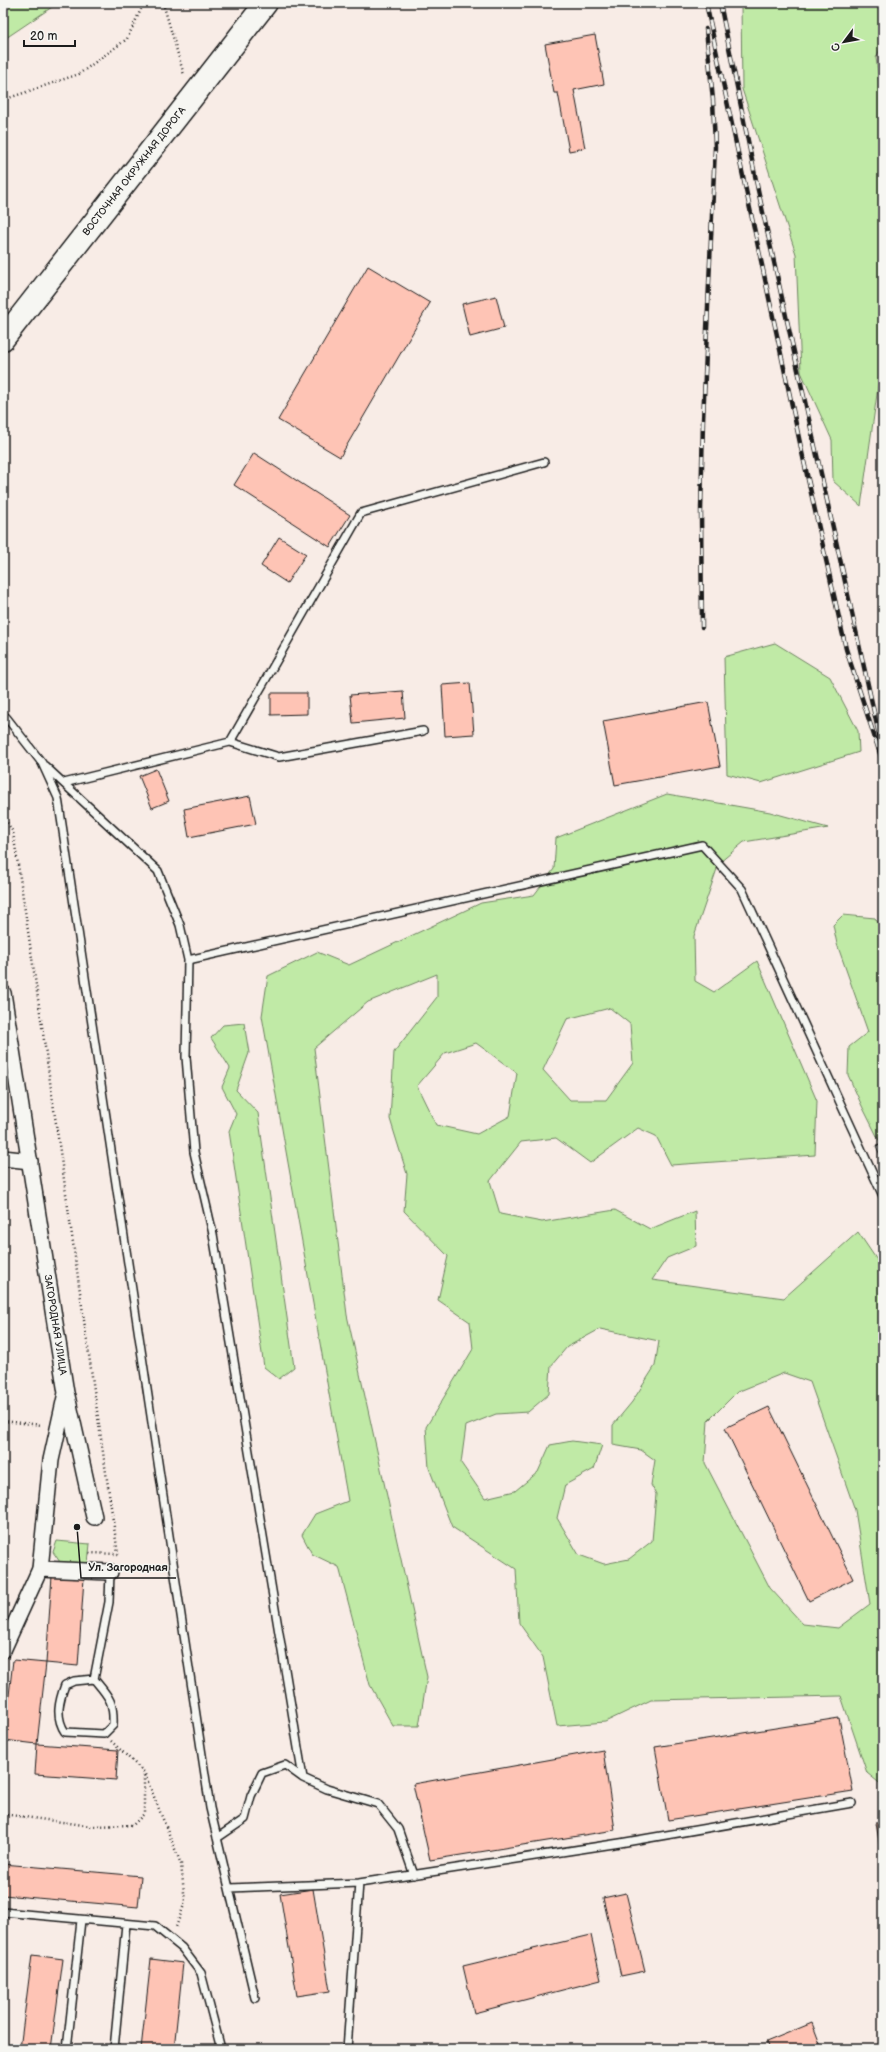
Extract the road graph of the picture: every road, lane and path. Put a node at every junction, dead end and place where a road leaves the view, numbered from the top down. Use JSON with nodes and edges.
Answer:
{"nodes":[{"id":1,"x":144,"y":3,"type":"edge"},
{"id":2,"x":163,"y":3,"type":"edge"},
{"id":3,"x":266,"y":3,"type":"edge"},
{"id":4,"x":191,"y":99,"type":"junction"},
{"id":5,"x":3,"y":100,"type":"edge"},
{"id":6,"x":3,"y":339,"type":"edge"},
{"id":7,"x":544,"y":462,"type":"dead end"},
{"id":8,"x":3,"y":716,"type":"edge"},
{"id":9,"x":423,"y":731,"type":"dead end"},
{"id":10,"x":230,"y":742,"type":"junction"},
{"id":11,"x":42,"y":763,"type":"junction"},
{"id":12,"x":64,"y":783,"type":"junction"},
{"id":13,"x":3,"y":816,"type":"edge"},
{"id":14,"x":188,"y":960,"type":"junction"},
{"id":15,"x":3,"y":993,"type":"edge"},
{"id":16,"x":3,"y":1158,"type":"edge"},
{"id":17,"x":30,"y":1161,"type":"junction"},
{"id":18,"x":883,"y":1196,"type":"edge"},
{"id":19,"x":66,"y":1393,"type":"junction"},
{"id":20,"x":3,"y":1421,"type":"edge"},
{"id":21,"x":59,"y":1427,"type":"junction"},
{"id":22,"x":94,"y":1517,"type":"dead end"},
{"id":23,"x":89,"y":1553,"type":"dead end"},
{"id":24,"x":40,"y":1569,"type":"junction"},
{"id":25,"x":110,"y":1572,"type":"joint"},
{"id":26,"x":3,"y":1650,"type":"edge"},
{"id":27,"x":94,"y":1679,"type":"junction"},
{"id":28,"x":104,"y":1734,"type":"junction"},
{"id":29,"x":144,"y":1772,"type":"junction"},
{"id":30,"x":303,"y":1778,"type":"junction"},
{"id":31,"x":852,"y":1802,"type":"dead end"},
{"id":32,"x":3,"y":1814,"type":"edge"},
{"id":33,"x":217,"y":1838,"type":"junction"},
{"id":34,"x":414,"y":1875,"type":"junction"},
{"id":35,"x":359,"y":1883,"type":"junction"},
{"id":36,"x":230,"y":1888,"type":"junction"},
{"id":37,"x":3,"y":1912,"type":"edge"},
{"id":38,"x":81,"y":1920,"type":"junction"},
{"id":39,"x":126,"y":1924,"type":"junction"},
{"id":40,"x":172,"y":1940,"type":"junction"},
{"id":41,"x":255,"y":1998,"type":"dead end"},
{"id":42,"x":67,"y":2049,"type":"edge"},
{"id":43,"x":114,"y":2049,"type":"edge"},
{"id":44,"x":221,"y":2049,"type":"edge"},
{"id":45,"x":347,"y":2049,"type":"edge"}],
"edges":[{"from":1,"to":5,"type":"path"},
{"from":2,"to":4,"type":"path"},
{"from":3,"to":4,"type":"main road","name":"ВОСТОЧНАЯ ОКРУЖНАЯ ДОРОГА"},
{"from":4,"to":6,"type":"main road","name":"ВОСТОЧНАЯ ОКРУЖНАЯ ДОРОГА"},
{"from":7,"to":10,"type":"lane"},
{"from":8,"to":11,"type":"lane"},
{"from":9,"to":10,"type":"lane"},
{"from":10,"to":12,"type":"lane"},
{"from":11,"to":12,"type":"lane"},
{"from":11,"to":33,"type":"lane"},
{"from":12,"to":14,"type":"lane"},
{"from":13,"to":23,"type":"path"},
{"from":14,"to":18,"type":"lane"},
{"from":14,"to":30,"type":"lane"},
{"from":15,"to":17,"type":"street","name":"ЗАГОРОДНАЯ УЛИЦА"},
{"from":16,"to":17,"type":"street"},
{"from":17,"to":19,"type":"street","name":"ЗАГОРОДНАЯ УЛИЦА"},
{"from":19,"to":21,"type":"street","name":"ЗАГОРОДНАЯ УЛИЦА"},
{"from":19,"to":22,"type":"street"},
{"from":20,"to":21,"type":"path"},
{"from":21,"to":24,"type":"street","name":"ЗАГОРОДНАЯ УЛИЦА"},
{"from":24,"to":25,"type":"street"},
{"from":24,"to":26,"type":"street","name":"ЗАГОРОДНАЯ УЛИЦА"},
{"from":25,"to":27,"type":"lane"},
{"from":27,"to":28,"type":"lane"},
{"from":27,"to":28,"type":"lane"},
{"from":28,"to":29,"type":"path"},
{"from":29,"to":32,"type":"path"},
{"from":29,"to":40,"type":"path"},
{"from":30,"to":33,"type":"lane"},
{"from":30,"to":34,"type":"lane"},
{"from":31,"to":34,"type":"lane"},
{"from":33,"to":36,"type":"lane"},
{"from":34,"to":35,"type":"lane"},
{"from":35,"to":36,"type":"lane"},
{"from":35,"to":45,"type":"lane"},
{"from":36,"to":41,"type":"lane"},
{"from":37,"to":38,"type":"lane"},
{"from":38,"to":39,"type":"lane"},
{"from":38,"to":42,"type":"lane"},
{"from":39,"to":40,"type":"lane"},
{"from":39,"to":43,"type":"lane"},
{"from":40,"to":44,"type":"lane"}]}
